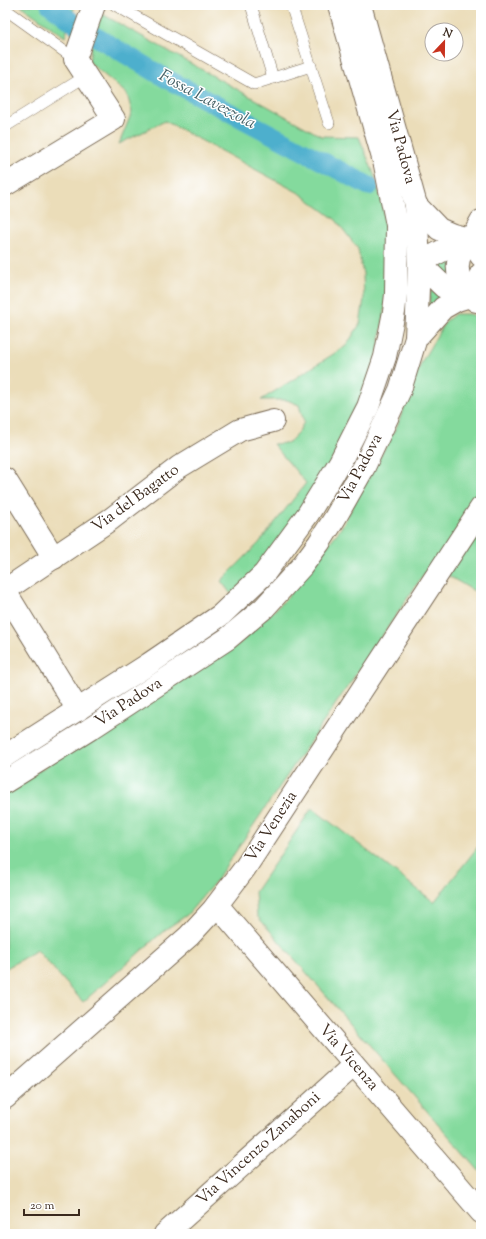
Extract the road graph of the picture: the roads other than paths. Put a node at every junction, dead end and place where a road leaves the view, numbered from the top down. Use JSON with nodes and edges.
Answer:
{"nodes":[{"id":1,"x":115,"y":5,"type":"edge"},
{"id":2,"x":251,"y":5,"type":"edge"},
{"id":3,"x":291,"y":5,"type":"edge"},
{"id":4,"x":339,"y":5,"type":"edge"},
{"id":5,"x":360,"y":5,"type":"edge"},
{"id":6,"x":5,"y":9,"type":"edge"},
{"id":7,"x":93,"y":9,"type":"edge"},
{"id":8,"x":81,"y":59,"type":"junction"},
{"id":9,"x":367,"y":65,"type":"junction"},
{"id":10,"x":311,"y":66,"type":"junction"},
{"id":11,"x":273,"y":78,"type":"junction"},
{"id":12,"x":329,"y":123,"type":"dead end"},
{"id":13,"x":6,"y":125,"type":"edge"},
{"id":14,"x":5,"y":185,"type":"edge"},
{"id":15,"x":416,"y":205,"type":"junction"},
{"id":16,"x":479,"y":241,"type":"edge"},
{"id":17,"x":396,"y":263,"type":"junction"},
{"id":18,"x":419,"y":263,"type":"junction"},
{"id":19,"x":481,"y":274,"type":"edge"},
{"id":20,"x":475,"y":301,"type":"edge"},
{"id":21,"x":416,"y":338,"type":"junction"},
{"id":22,"x":273,"y":421,"type":"dead end"},
{"id":23,"x":5,"y":479,"type":"edge"},
{"id":24,"x":481,"y":508,"type":"edge"},
{"id":25,"x":54,"y":558,"type":"junction"},
{"id":26,"x":6,"y":586,"type":"edge"},
{"id":27,"x":221,"y":615,"type":"junction"},
{"id":28,"x":235,"y":633,"type":"junction"},
{"id":29,"x":78,"y":710,"type":"junction"},
{"id":30,"x":90,"y":729,"type":"junction"},
{"id":31,"x":5,"y":756,"type":"edge"},
{"id":32,"x":5,"y":782,"type":"edge"},
{"id":33,"x":216,"y":905,"type":"junction"},
{"id":34,"x":354,"y":1065,"type":"junction"},
{"id":35,"x":5,"y":1098,"type":"edge"},
{"id":36,"x":480,"y":1211,"type":"edge"},
{"id":37,"x":165,"y":1234,"type":"edge"}],
"edges":[{"from":1,"to":11,"type":"lane"},
{"from":2,"to":11,"type":"lane"},
{"from":3,"to":10,"type":"lane"},
{"from":4,"to":9,"type":"street","name":"Via Padova"},
{"from":5,"to":9,"type":"street","name":"Via Padova"},
{"from":6,"to":8,"type":"lane"},
{"from":7,"to":8,"type":"street"},
{"from":8,"to":13,"type":"lane"},
{"from":8,"to":14,"type":"street"},
{"from":9,"to":15,"type":"street","name":"Via Padova"},
{"from":9,"to":17,"type":"street","name":"Via Padova"},
{"from":10,"to":11,"type":"lane"},
{"from":10,"to":12,"type":"lane"},
{"from":15,"to":16,"type":"street"},
{"from":15,"to":18,"type":"street","name":"Via Padova"},
{"from":16,"to":18,"type":"street"},
{"from":16,"to":20,"type":"street"},
{"from":17,"to":18,"type":"street"},
{"from":17,"to":27,"type":"street","name":"Via Padova"},
{"from":18,"to":20,"type":"street"},
{"from":18,"to":21,"type":"street","name":"Via Padova"},
{"from":19,"to":20,"type":"street"},
{"from":20,"to":21,"type":"street"},
{"from":21,"to":28,"type":"street","name":"Via Padova"},
{"from":22,"to":25,"type":"street","name":"Via del Bagatto"},
{"from":23,"to":25,"type":"street"},
{"from":24,"to":33,"type":"street","name":"Via Venezia"},
{"from":25,"to":26,"type":"street","name":"Via del Bagatto"},
{"from":26,"to":29,"type":"street"},
{"from":27,"to":28,"type":"street"},
{"from":27,"to":29,"type":"street","name":"Via Padova"},
{"from":28,"to":30,"type":"street","name":"Via Padova"},
{"from":29,"to":30,"type":"street"},
{"from":29,"to":31,"type":"street","name":"Via Padova"},
{"from":30,"to":32,"type":"street","name":"Via Padova"},
{"from":33,"to":34,"type":"street","name":"Via Vicenza"},
{"from":33,"to":35,"type":"street","name":"Via Venezia"},
{"from":34,"to":36,"type":"street","name":"Via Vicenza"},
{"from":34,"to":37,"type":"street","name":"Via Vincenzo Zanaboni"}]}
